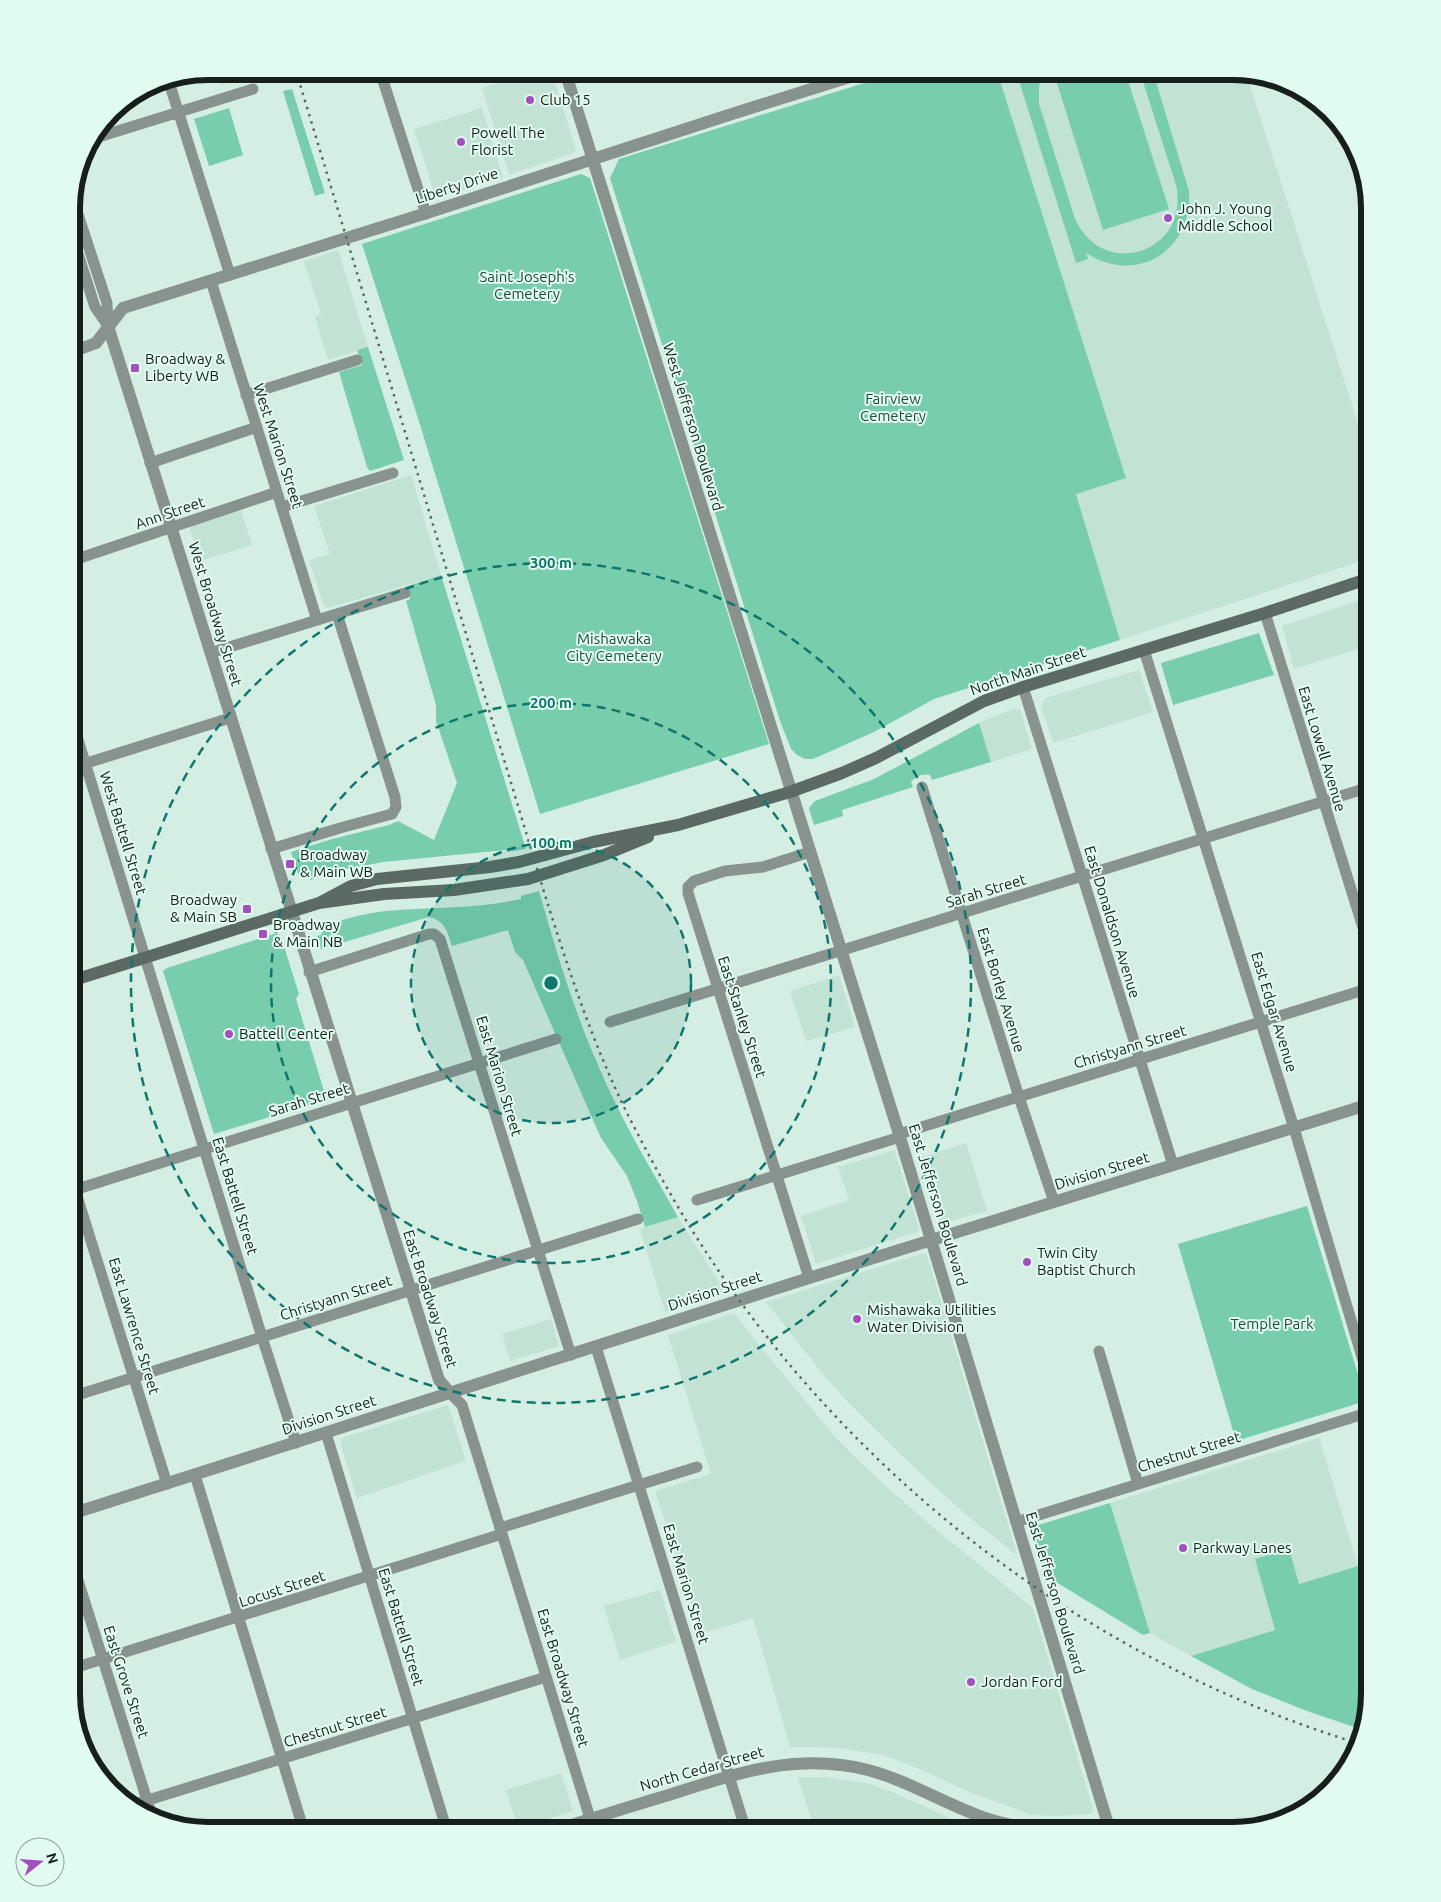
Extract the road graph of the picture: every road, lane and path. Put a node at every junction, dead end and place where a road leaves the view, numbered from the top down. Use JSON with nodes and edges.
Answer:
{"nodes":[{"id":1,"x":383,"y":80,"type":"edge"},
{"id":2,"x":568,"y":80,"type":"edge"},
{"id":3,"x":840,"y":80,"type":"edge"},
{"id":4,"x":170,"y":86,"type":"edge"},
{"id":5,"x":253,"y":89,"type":"dead end"},
{"id":6,"x":179,"y":112,"type":"junction"},
{"id":7,"x":103,"y":136,"type":"edge"},
{"id":8,"x":592,"y":160,"type":"junction"},
{"id":9,"x":426,"y":214,"type":"junction"},
{"id":10,"x":80,"y":220,"type":"edge"},
{"id":11,"x":80,"y":261,"type":"edge"},
{"id":12,"x":230,"y":275,"type":"junction"},
{"id":13,"x":211,"y":281,"type":"junction"},
{"id":14,"x":108,"y":326,"type":"junction"},
{"id":15,"x":80,"y":349,"type":"edge"},
{"id":16,"x":358,"y":360,"type":"dead end"},
{"id":17,"x":246,"y":395,"type":"junction"},
{"id":18,"x":257,"y":428,"type":"junction"},
{"id":19,"x":150,"y":462,"type":"junction"},
{"id":20,"x":393,"y":472,"type":"dead end"},
{"id":21,"x":277,"y":492,"type":"junction"},
{"id":22,"x":282,"y":507,"type":"junction"},
{"id":23,"x":171,"y":528,"type":"junction"},
{"id":24,"x":80,"y":558,"type":"edge"},
{"id":25,"x":1361,"y":581,"type":"edge"},
{"id":26,"x":405,"y":593,"type":"dead end"},
{"id":27,"x":1265,"y":613,"type":"junction"},
{"id":28,"x":338,"y":614,"type":"junction"},
{"id":29,"x":317,"y":620,"type":"junction"},
{"id":30,"x":1144,"y":650,"type":"junction"},
{"id":31,"x":210,"y":653,"type":"junction"},
{"id":32,"x":1024,"y":687,"type":"junction"},
{"id":33,"x":230,"y":718,"type":"junction"},
{"id":34,"x":80,"y":744,"type":"edge"},
{"id":35,"x":86,"y":764,"type":"junction"},
{"id":36,"x":80,"y":766,"type":"edge"},
{"id":37,"x":922,"y":787,"type":"dead end"},
{"id":38,"x":1361,"y":790,"type":"edge"},
{"id":39,"x":790,"y":792,"type":"junction"},
{"id":40,"x":1323,"y":802,"type":"junction"},
{"id":41,"x":678,"y":825,"type":"junction"},
{"id":42,"x":1203,"y":839,"type":"junction"},
{"id":43,"x":271,"y":849,"type":"junction"},
{"id":44,"x":810,"y":852,"type":"junction"},
{"id":45,"x":1082,"y":876,"type":"junction"},
{"id":46,"x":319,"y":904,"type":"junction"},
{"id":47,"x":291,"y":912,"type":"junction"},
{"id":48,"x":962,"y":914,"type":"junction"},
{"id":49,"x":1361,"y":922,"type":"edge"},
{"id":50,"x":841,"y":950,"type":"junction"},
{"id":51,"x":145,"y":958,"type":"junction"},
{"id":52,"x":309,"y":972,"type":"junction"},
{"id":53,"x":80,"y":977,"type":"edge"},
{"id":54,"x":717,"y":988,"type":"junction"},
{"id":55,"x":1361,"y":991,"type":"edge"},
{"id":56,"x":610,"y":1022,"type":"dead end"},
{"id":57,"x":1261,"y":1022,"type":"junction"},
{"id":58,"x":556,"y":1039,"type":"dead end"},
{"id":59,"x":1140,"y":1059,"type":"junction"},
{"id":60,"x":479,"y":1063,"type":"junction"},
{"id":61,"x":1019,"y":1097,"type":"junction"},
{"id":62,"x":351,"y":1102,"type":"junction"},
{"id":63,"x":1361,"y":1107,"type":"edge"},
{"id":64,"x":1294,"y":1128,"type":"junction"},
{"id":65,"x":900,"y":1136,"type":"junction"},
{"id":66,"x":204,"y":1148,"type":"junction"},
{"id":67,"x":1173,"y":1166,"type":"junction"},
{"id":68,"x":777,"y":1176,"type":"junction"},
{"id":69,"x":80,"y":1188,"type":"edge"},
{"id":70,"x":697,"y":1200,"type":"dead end"},
{"id":71,"x":1054,"y":1202,"type":"junction"},
{"id":72,"x":80,"y":1211,"type":"edge"},
{"id":73,"x":638,"y":1219,"type":"dead end"},
{"id":74,"x":932,"y":1240,"type":"junction"},
{"id":75,"x":538,"y":1250,"type":"junction"},
{"id":76,"x":809,"y":1278,"type":"junction"},
{"id":77,"x":410,"y":1290,"type":"junction"},
{"id":78,"x":262,"y":1337,"type":"junction"},
{"id":79,"x":596,"y":1347,"type":"junction"},
{"id":80,"x":1099,"y":1351,"type":"dead end"},
{"id":81,"x":1361,"y":1354,"type":"edge"},
{"id":82,"x":571,"y":1355,"type":"junction"},
{"id":83,"x":134,"y":1377,"type":"junction"},
{"id":84,"x":450,"y":1393,"type":"junction"},
{"id":85,"x":80,"y":1394,"type":"edge"},
{"id":86,"x":1361,"y":1415,"type":"edge"},
{"id":87,"x":326,"y":1433,"type":"junction"},
{"id":88,"x":296,"y":1443,"type":"junction"},
{"id":89,"x":697,"y":1467,"type":"dead end"},
{"id":90,"x":195,"y":1475,"type":"junction"},
{"id":91,"x":167,"y":1484,"type":"junction"},
{"id":92,"x":1138,"y":1484,"type":"junction"},
{"id":93,"x":640,"y":1485,"type":"junction"},
{"id":94,"x":80,"y":1511,"type":"edge"},
{"id":95,"x":1016,"y":1522,"type":"junction"},
{"id":96,"x":501,"y":1531,"type":"junction"},
{"id":97,"x":370,"y":1577,"type":"junction"},
{"id":98,"x":80,"y":1587,"type":"edge"},
{"id":99,"x":238,"y":1618,"type":"junction"},
{"id":100,"x":103,"y":1660,"type":"junction"},
{"id":101,"x":80,"y":1666,"type":"edge"},
{"id":102,"x":546,"y":1677,"type":"junction"},
{"id":103,"x":413,"y":1719,"type":"junction"},
{"id":104,"x":282,"y":1759,"type":"junction"},
{"id":105,"x":729,"y":1776,"type":"junction"},
{"id":106,"x":148,"y":1800,"type":"junction"},
{"id":107,"x":141,"y":1802,"type":"edge"},
{"id":108,"x":150,"y":1808,"type":"edge"},
{"id":109,"x":301,"y":1822,"type":"edge"},
{"id":110,"x":444,"y":1822,"type":"edge"},
{"id":111,"x":591,"y":1822,"type":"edge"},
{"id":112,"x":600,"y":1822,"type":"edge"},
{"id":113,"x":743,"y":1822,"type":"edge"},
{"id":114,"x":999,"y":1822,"type":"edge"},
{"id":115,"x":1108,"y":1822,"type":"edge"}],
"edges":[{"from":1,"to":9,"type":"street"},
{"from":2,"to":8,"type":"street","name":"West Jefferson Boulevard"},
{"from":3,"to":8,"type":"street","name":"Liberty Drive"},
{"from":4,"to":6,"type":"street"},
{"from":5,"to":6,"type":"street"},
{"from":6,"to":7,"type":"street"},
{"from":6,"to":12,"type":"street"},
{"from":8,"to":9,"type":"street","name":"Liberty Drive"},
{"from":8,"to":39,"type":"street","name":"West Jefferson Boulevard"},
{"from":9,"to":12,"type":"street","name":"Liberty Drive"},
{"from":10,"to":14,"type":"street","name":"West Broadway Street"},
{"from":11,"to":14,"type":"street","name":"West Broadway Street"},
{"from":12,"to":13,"type":"street","name":"Liberty Drive"},
{"from":13,"to":14,"type":"street","name":"Liberty Drive"},
{"from":13,"to":17,"type":"street","name":"West Marion Street"},
{"from":14,"to":15,"type":"street","name":"Liberty Drive"},
{"from":14,"to":19,"type":"street","name":"West Broadway Street"},
{"from":16,"to":17,"type":"street"},
{"from":17,"to":18,"type":"street","name":"West Marion Street"},
{"from":18,"to":19,"type":"street"},
{"from":18,"to":21,"type":"street","name":"West Marion Street"},
{"from":19,"to":23,"type":"street","name":"West Broadway Street"},
{"from":20,"to":22,"type":"street"},
{"from":21,"to":22,"type":"street","name":"West Marion Street"},
{"from":21,"to":23,"type":"street","name":"Ann Street"},
{"from":22,"to":29,"type":"street","name":"West Marion Street"},
{"from":23,"to":24,"type":"street","name":"Ann Street"},
{"from":23,"to":31,"type":"street","name":"West Broadway Street"},
{"from":25,"to":27,"type":"main road","name":"North Main Street"},
{"from":26,"to":28,"type":"street"},
{"from":27,"to":30,"type":"main road","name":"North Main Street"},
{"from":27,"to":40,"type":"street","name":"East Lowell Avenue"},
{"from":28,"to":29,"type":"street"},
{"from":28,"to":43,"type":"street"},
{"from":29,"to":31,"type":"street"},
{"from":30,"to":32,"type":"main road","name":"North Main Street"},
{"from":30,"to":42,"type":"street","name":"East Edgar Avenue"},
{"from":31,"to":33,"type":"street","name":"West Broadway Street"},
{"from":32,"to":39,"type":"main road","name":"North Main Street"},
{"from":32,"to":45,"type":"street","name":"East Donaldson Avenue"},
{"from":33,"to":35,"type":"street"},
{"from":33,"to":43,"type":"street","name":"West Broadway Street"},
{"from":34,"to":35,"type":"street","name":"West Battell Street"},
{"from":35,"to":36,"type":"street"},
{"from":35,"to":51,"type":"street","name":"West Battell Street"},
{"from":37,"to":48,"type":"street","name":"East Borley Avenue"},
{"from":38,"to":40,"type":"street","name":"Sarah Street"},
{"from":39,"to":41,"type":"main road","name":"North Main Street"},
{"from":39,"to":44,"type":"street","name":"East Jefferson Boulevard"},
{"from":40,"to":42,"type":"street","name":"Sarah Street"},
{"from":40,"to":49,"type":"street","name":"East Lowell Avenue"},
{"from":41,"to":46,"type":"main road","name":"North Main Street"},
{"from":41,"to":46,"type":"main road","name":"North Main Street"},
{"from":42,"to":45,"type":"street","name":"Sarah Street"},
{"from":42,"to":57,"type":"street","name":"East Edgar Avenue"},
{"from":43,"to":47,"type":"street","name":"West Broadway Street"},
{"from":44,"to":50,"type":"street","name":"East Jefferson Boulevard"},
{"from":44,"to":54,"type":"street","name":"East Stanley Street"},
{"from":45,"to":48,"type":"street","name":"Sarah Street"},
{"from":45,"to":59,"type":"street","name":"East Donaldson Avenue"},
{"from":46,"to":47,"type":"main road","name":"North Main Street"},
{"from":47,"to":51,"type":"main road","name":"North Main Street"},
{"from":47,"to":52,"type":"street","name":"East Broadway Street"},
{"from":48,"to":50,"type":"street","name":"Sarah Street"},
{"from":48,"to":61,"type":"street","name":"East Borley Avenue"},
{"from":50,"to":54,"type":"street","name":"Sarah Street"},
{"from":50,"to":65,"type":"street","name":"East Jefferson Boulevard"},
{"from":51,"to":53,"type":"main road","name":"North Main Street"},
{"from":51,"to":66,"type":"street","name":"East Battell Street"},
{"from":52,"to":60,"type":"street","name":"East Marion Street"},
{"from":52,"to":62,"type":"street","name":"East Broadway Street"},
{"from":54,"to":56,"type":"street","name":"Sarah Street"},
{"from":54,"to":68,"type":"street","name":"East Stanley Street"},
{"from":55,"to":57,"type":"street","name":"Christyann Street"},
{"from":57,"to":59,"type":"street","name":"Christyann Street"},
{"from":57,"to":64,"type":"street","name":"East Edgar Avenue"},
{"from":58,"to":60,"type":"street","name":"Sarah Street"},
{"from":59,"to":61,"type":"street","name":"Christyann Street"},
{"from":59,"to":67,"type":"street","name":"East Donaldson Avenue"},
{"from":60,"to":62,"type":"street","name":"Sarah Street"},
{"from":60,"to":75,"type":"street","name":"East Marion Street"},
{"from":61,"to":65,"type":"street","name":"Christyann Street"},
{"from":61,"to":71,"type":"street","name":"East Borley Avenue"},
{"from":62,"to":66,"type":"street","name":"Sarah Street"},
{"from":62,"to":77,"type":"street","name":"East Broadway Street"},
{"from":63,"to":64,"type":"street","name":"Division Street"},
{"from":64,"to":67,"type":"street","name":"Division Street"},
{"from":64,"to":81,"type":"street","name":"East Edgar Avenue"},
{"from":65,"to":68,"type":"street","name":"Christyann Street"},
{"from":65,"to":74,"type":"street","name":"East Jefferson Boulevard"},
{"from":66,"to":69,"type":"street","name":"Sarah Street"},
{"from":66,"to":78,"type":"street","name":"East Battell Street"},
{"from":67,"to":71,"type":"street","name":"Division Street"},
{"from":68,"to":70,"type":"street","name":"Christyann Street"},
{"from":68,"to":76,"type":"street","name":"East Stanley Street"},
{"from":71,"to":74,"type":"street","name":"Division Street"},
{"from":72,"to":83,"type":"street","name":"East Lawrence Street"},
{"from":73,"to":75,"type":"street","name":"Christyann Street"},
{"from":74,"to":76,"type":"street","name":"Division Street"},
{"from":74,"to":95,"type":"street","name":"East Jefferson Boulevard"},
{"from":75,"to":77,"type":"street","name":"Christyann Street"},
{"from":75,"to":82,"type":"street","name":"East Marion Street"},
{"from":76,"to":79,"type":"street","name":"Division Street"},
{"from":77,"to":78,"type":"street","name":"Christyann Street"},
{"from":77,"to":84,"type":"street","name":"East Broadway Street"},
{"from":78,"to":83,"type":"street","name":"Christyann Street"},
{"from":78,"to":88,"type":"street","name":"East Battell Street"},
{"from":79,"to":82,"type":"street","name":"Division Street"},
{"from":79,"to":93,"type":"street","name":"East Marion Street"},
{"from":80,"to":92,"type":"street"},
{"from":82,"to":84,"type":"street","name":"Division Street"},
{"from":83,"to":85,"type":"street","name":"Christyann Street"},
{"from":83,"to":91,"type":"street","name":"East Lawrence Street"},
{"from":84,"to":87,"type":"street","name":"Division Street"},
{"from":84,"to":96,"type":"street","name":"East Broadway Street"},
{"from":86,"to":92,"type":"street","name":"Chestnut Street"},
{"from":87,"to":88,"type":"street","name":"Division Street"},
{"from":87,"to":97,"type":"street","name":"East Battell Street"},
{"from":88,"to":90,"type":"street","name":"Division Street"},
{"from":89,"to":93,"type":"street","name":"Locust Street"},
{"from":90,"to":91,"type":"street","name":"Division Street"},
{"from":90,"to":99,"type":"street"},
{"from":91,"to":94,"type":"street","name":"Division Street"},
{"from":92,"to":95,"type":"street","name":"Chestnut Street"},
{"from":93,"to":96,"type":"street","name":"Locust Street"},
{"from":93,"to":105,"type":"street","name":"East Marion Street"},
{"from":95,"to":115,"type":"street","name":"East Jefferson Boulevard"},
{"from":96,"to":97,"type":"street","name":"Locust Street"},
{"from":96,"to":102,"type":"street","name":"East Broadway Street"},
{"from":97,"to":99,"type":"street","name":"Locust Street"},
{"from":97,"to":103,"type":"street","name":"East Battell Street"},
{"from":98,"to":100,"type":"street","name":"East Grove Street"},
{"from":99,"to":100,"type":"street","name":"Locust Street"},
{"from":99,"to":104,"type":"street"},
{"from":100,"to":101,"type":"street","name":"Locust Street"},
{"from":100,"to":106,"type":"street","name":"East Grove Street"},
{"from":102,"to":103,"type":"street","name":"Chestnut Street"},
{"from":102,"to":111,"type":"street","name":"East Broadway Street"},
{"from":103,"to":104,"type":"street","name":"Chestnut Street"},
{"from":103,"to":110,"type":"street","name":"East Battell Street"},
{"from":104,"to":106,"type":"street","name":"Chestnut Street"},
{"from":104,"to":109,"type":"street"},
{"from":105,"to":112,"type":"street","name":"North Cedar Street"},
{"from":105,"to":113,"type":"street","name":"East Marion Street"},
{"from":105,"to":114,"type":"street","name":"North Cedar Street"},
{"from":106,"to":107,"type":"street","name":"Chestnut Street"},
{"from":106,"to":108,"type":"street","name":"East Grove Street"}]}
